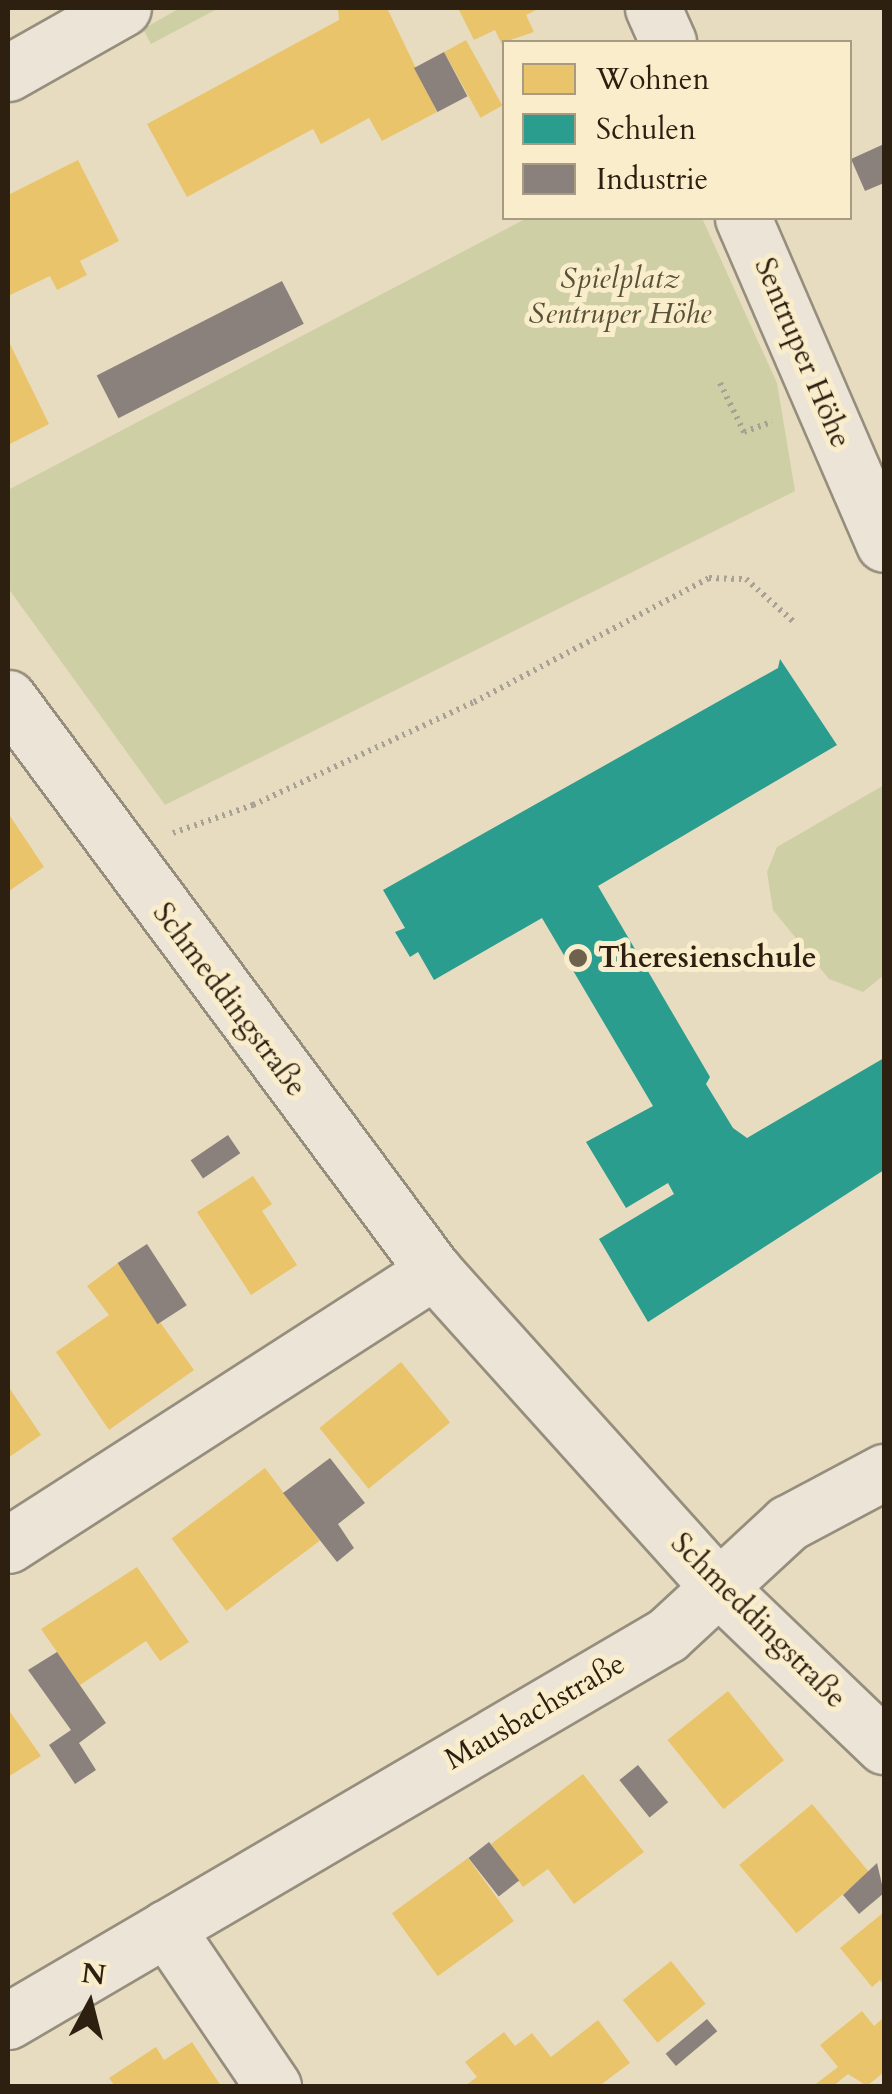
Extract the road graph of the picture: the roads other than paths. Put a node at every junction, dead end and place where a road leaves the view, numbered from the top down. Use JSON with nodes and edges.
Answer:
{"nodes":[{"id":1,"x":124,"y":8,"type":"edge"},
{"id":2,"x":653,"y":8,"type":"edge"},
{"id":3,"x":667,"y":40,"type":"edge"},
{"id":4,"x":8,"y":73,"type":"edge"},
{"id":5,"x":745,"y":220,"type":"edge"},
{"id":6,"x":884,"y":544,"type":"edge"},
{"id":7,"x":13,"y":722,"type":"edge"},
{"id":8,"x":434,"y":1272,"type":"junction"},
{"id":9,"x":884,"y":1472,"type":"edge"},
{"id":10,"x":8,"y":1544,"type":"edge"},
{"id":11,"x":720,"y":1588,"type":"junction"},
{"id":12,"x":884,"y":1746,"type":"edge"},
{"id":13,"x":166,"y":1928,"type":"junction"},
{"id":14,"x":8,"y":2022,"type":"edge"},
{"id":15,"x":273,"y":2086,"type":"edge"}],
"edges":[{"from":1,"to":4,"type":"street"},
{"from":2,"to":3,"type":"street"},
{"from":5,"to":6,"type":"street","name":"Sentruper Höhe"},
{"from":7,"to":8,"type":"street","name":"Schmeddingstraße"},
{"from":8,"to":10,"type":"street"},
{"from":8,"to":11,"type":"street","name":"Schmeddingstraße"},
{"from":9,"to":11,"type":"street","name":"Mausbachstraße"},
{"from":11,"to":12,"type":"street","name":"Schmeddingstraße"},
{"from":11,"to":13,"type":"street","name":"Mausbachstraße"},
{"from":13,"to":14,"type":"street","name":"Mausbachstraße"},
{"from":13,"to":15,"type":"street"}]}
